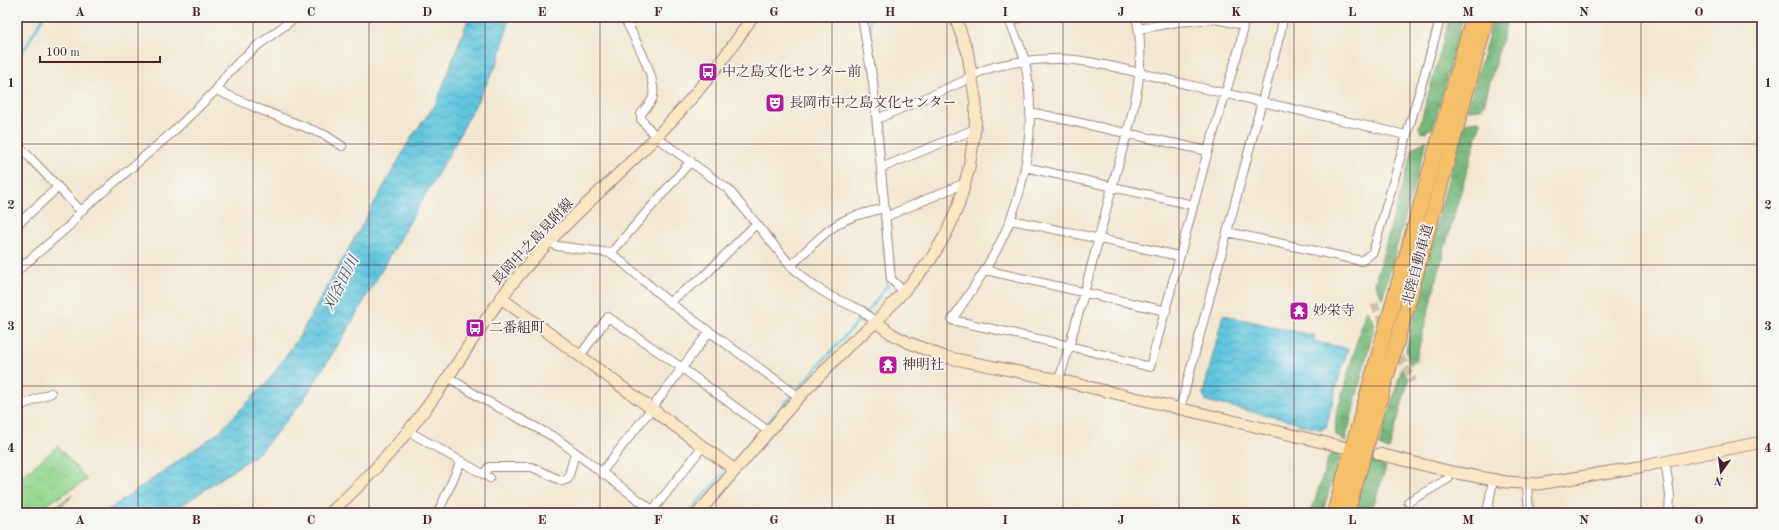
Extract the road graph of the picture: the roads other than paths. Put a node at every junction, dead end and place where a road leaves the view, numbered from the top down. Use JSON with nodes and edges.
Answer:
{"nodes":[{"id":1,"x":296,"y":17,"type":"edge"},
{"id":2,"x":624,"y":17,"type":"edge"},
{"id":3,"x":752,"y":17,"type":"edge"},
{"id":4,"x":862,"y":17,"type":"edge"},
{"id":5,"x":955,"y":17,"type":"edge"},
{"id":6,"x":1020,"y":17,"type":"edge"},
{"id":7,"x":1136,"y":17,"type":"edge"},
{"id":8,"x":1283,"y":17,"type":"edge"},
{"id":9,"x":1441,"y":17,"type":"edge"},
{"id":10,"x":1473,"y":17,"type":"edge"},
{"id":11,"x":1487,"y":17,"type":"edge"},
{"id":12,"x":1009,"y":19,"type":"edge"},
{"id":13,"x":1243,"y":21,"type":"edge"},
{"id":14,"x":1140,"y":29,"type":"junction"},
{"id":15,"x":1025,"y":61,"type":"junction"},
{"id":16,"x":972,"y":74,"type":"junction"},
{"id":17,"x":1140,"y":74,"type":"junction"},
{"id":18,"x":216,"y":90,"type":"junction"},
{"id":19,"x":1225,"y":93,"type":"junction"},
{"id":20,"x":1262,"y":101,"type":"junction"},
{"id":21,"x":1030,"y":112,"type":"junction"},
{"id":22,"x":877,"y":119,"type":"junction"},
{"id":23,"x":975,"y":130,"type":"junction"},
{"id":24,"x":1127,"y":133,"type":"junction"},
{"id":25,"x":1406,"y":135,"type":"junction"},
{"id":26,"x":656,"y":137,"type":"junction"},
{"id":27,"x":342,"y":146,"type":"dead end"},
{"id":28,"x":18,"y":148,"type":"edge"},
{"id":29,"x":1208,"y":151,"type":"junction"},
{"id":30,"x":691,"y":161,"type":"junction"},
{"id":31,"x":1025,"y":167,"type":"junction"},
{"id":32,"x":881,"y":168,"type":"junction"},
{"id":33,"x":965,"y":183,"type":"junction"},
{"id":34,"x":1112,"y":186,"type":"junction"},
{"id":35,"x":58,"y":187,"type":"junction"},
{"id":36,"x":1193,"y":205,"type":"junction"},
{"id":37,"x":884,"y":208,"type":"junction"},
{"id":38,"x":81,"y":211,"type":"junction"},
{"id":39,"x":885,"y":217,"type":"junction"},
{"id":40,"x":1011,"y":220,"type":"junction"},
{"id":41,"x":756,"y":224,"type":"junction"},
{"id":42,"x":17,"y":225,"type":"edge"},
{"id":43,"x":1227,"y":232,"type":"junction"},
{"id":44,"x":1098,"y":239,"type":"junction"},
{"id":45,"x":549,"y":242,"type":"junction"},
{"id":46,"x":611,"y":253,"type":"junction"},
{"id":47,"x":1179,"y":256,"type":"junction"},
{"id":48,"x":791,"y":266,"type":"junction"},
{"id":49,"x":984,"y":270,"type":"junction"},
{"id":50,"x":17,"y":271,"type":"edge"},
{"id":51,"x":903,"y":292,"type":"junction"},
{"id":52,"x":1084,"y":292,"type":"junction"},
{"id":53,"x":501,"y":298,"type":"junction"},
{"id":54,"x":669,"y":302,"type":"junction"},
{"id":55,"x":1166,"y":311,"type":"junction"},
{"id":56,"x":876,"y":322,"type":"junction"},
{"id":57,"x":709,"y":332,"type":"junction"},
{"id":58,"x":1070,"y":346,"type":"junction"},
{"id":59,"x":580,"y":356,"type":"junction"},
{"id":60,"x":682,"y":368,"type":"junction"},
{"id":61,"x":448,"y":377,"type":"junction"},
{"id":62,"x":1059,"y":380,"type":"junction"},
{"id":63,"x":51,"y":393,"type":"dead end"},
{"id":64,"x":799,"y":397,"type":"junction"},
{"id":65,"x":17,"y":407,"type":"edge"},
{"id":66,"x":652,"y":408,"type":"junction"},
{"id":67,"x":1180,"y":409,"type":"junction"},
{"id":68,"x":408,"y":431,"type":"junction"},
{"id":69,"x":768,"y":431,"type":"junction"},
{"id":70,"x":1762,"y":442,"type":"edge"},
{"id":71,"x":703,"y":446,"type":"junction"},
{"id":72,"x":1343,"y":447,"type":"dead end"},
{"id":73,"x":575,"y":453,"type":"junction"},
{"id":74,"x":1379,"y":454,"type":"dead end"},
{"id":75,"x":462,"y":461,"type":"junction"},
{"id":76,"x":1665,"y":461,"type":"junction"},
{"id":77,"x":735,"y":470,"type":"junction"},
{"id":78,"x":1452,"y":472,"type":"junction"},
{"id":79,"x":601,"y":473,"type":"junction"},
{"id":80,"x":1493,"y":480,"type":"junction"},
{"id":81,"x":1527,"y":483,"type":"junction"},
{"id":82,"x":1408,"y":502,"type":"dead end"},
{"id":83,"x":654,"y":512,"type":"edge"},
{"id":84,"x":330,"y":513,"type":"edge"},
{"id":85,"x":438,"y":513,"type":"edge"},
{"id":86,"x":698,"y":513,"type":"edge"},
{"id":87,"x":1334,"y":513,"type":"edge"},
{"id":88,"x":1347,"y":513,"type":"edge"},
{"id":89,"x":1487,"y":513,"type":"edge"},
{"id":90,"x":1528,"y":513,"type":"edge"},
{"id":91,"x":1669,"y":513,"type":"edge"}],
"edges":[{"from":1,"to":18,"type":"street"},
{"from":2,"to":26,"type":"street"},
{"from":3,"to":26,"type":"street","name":"長岡中之島見附線"},
{"from":4,"to":22,"type":"street"},
{"from":5,"to":16,"type":"street"},
{"from":6,"to":12,"type":"street"},
{"from":7,"to":14,"type":"street"},
{"from":8,"to":20,"type":"street"},
{"from":9,"to":25,"type":"street"},
{"from":10,"to":87,"type":"highway","name":"北陸自動車道"},
{"from":11,"to":88,"type":"highway","name":"北陸自動車道"},
{"from":12,"to":15,"type":"street"},
{"from":13,"to":14,"type":"street"},
{"from":13,"to":19,"type":"street"},
{"from":14,"to":17,"type":"street"},
{"from":15,"to":16,"type":"street"},
{"from":15,"to":17,"type":"street"},
{"from":15,"to":21,"type":"street"},
{"from":16,"to":22,"type":"street"},
{"from":16,"to":23,"type":"street"},
{"from":17,"to":19,"type":"street"},
{"from":17,"to":24,"type":"street"},
{"from":18,"to":27,"type":"street"},
{"from":18,"to":38,"type":"street"},
{"from":19,"to":20,"type":"street"},
{"from":19,"to":29,"type":"street"},
{"from":20,"to":25,"type":"street"},
{"from":20,"to":43,"type":"street"},
{"from":21,"to":24,"type":"street"},
{"from":21,"to":31,"type":"street"},
{"from":22,"to":32,"type":"street"},
{"from":23,"to":32,"type":"street"},
{"from":23,"to":33,"type":"street"},
{"from":24,"to":29,"type":"street"},
{"from":24,"to":34,"type":"street"},
{"from":25,"to":43,"type":"street"},
{"from":26,"to":30,"type":"street"},
{"from":26,"to":45,"type":"street","name":"長岡中之島見附線"},
{"from":28,"to":35,"type":"street"},
{"from":29,"to":36,"type":"street"},
{"from":30,"to":41,"type":"street"},
{"from":30,"to":46,"type":"street"},
{"from":31,"to":34,"type":"street"},
{"from":31,"to":40,"type":"street"},
{"from":32,"to":37,"type":"street"},
{"from":33,"to":39,"type":"street"},
{"from":33,"to":51,"type":"street"},
{"from":34,"to":36,"type":"street"},
{"from":34,"to":44,"type":"street"},
{"from":35,"to":38,"type":"street"},
{"from":35,"to":42,"type":"street"},
{"from":36,"to":47,"type":"street"},
{"from":37,"to":39,"type":"street"},
{"from":37,"to":48,"type":"street"},
{"from":38,"to":50,"type":"street"},
{"from":39,"to":51,"type":"street"},
{"from":40,"to":44,"type":"street"},
{"from":40,"to":49,"type":"street"},
{"from":41,"to":48,"type":"street"},
{"from":41,"to":54,"type":"street"},
{"from":43,"to":67,"type":"street"},
{"from":44,"to":47,"type":"street"},
{"from":44,"to":52,"type":"street"},
{"from":45,"to":46,"type":"street"},
{"from":45,"to":53,"type":"street","name":"長岡中之島見附線"},
{"from":46,"to":54,"type":"street"},
{"from":47,"to":55,"type":"street"},
{"from":48,"to":56,"type":"street"},
{"from":49,"to":52,"type":"street"},
{"from":49,"to":58,"type":"street"},
{"from":51,"to":56,"type":"street"},
{"from":52,"to":55,"type":"street"},
{"from":52,"to":58,"type":"street"},
{"from":53,"to":59,"type":"street"},
{"from":53,"to":61,"type":"street","name":"長岡中之島見附線"},
{"from":54,"to":57,"type":"street"},
{"from":55,"to":58,"type":"street"},
{"from":56,"to":62,"type":"street"},
{"from":56,"to":64,"type":"street"},
{"from":57,"to":60,"type":"street"},
{"from":57,"to":64,"type":"street"},
{"from":58,"to":62,"type":"street"},
{"from":59,"to":60,"type":"street"},
{"from":59,"to":66,"type":"street"},
{"from":60,"to":66,"type":"street"},
{"from":60,"to":69,"type":"street"},
{"from":61,"to":68,"type":"street","name":"長岡中之島見附線"},
{"from":61,"to":73,"type":"street"},
{"from":62,"to":67,"type":"street"},
{"from":63,"to":65,"type":"street"},
{"from":64,"to":69,"type":"street"},
{"from":66,"to":71,"type":"street"},
{"from":66,"to":79,"type":"street"},
{"from":67,"to":72,"type":"street"},
{"from":68,"to":75,"type":"street"},
{"from":68,"to":84,"type":"street","name":"長岡中之島見附線"},
{"from":69,"to":77,"type":"street"},
{"from":70,"to":76,"type":"street"},
{"from":71,"to":77,"type":"street"},
{"from":71,"to":83,"type":"street"},
{"from":73,"to":75,"type":"street"},
{"from":73,"to":79,"type":"street"},
{"from":74,"to":78,"type":"street"},
{"from":75,"to":85,"type":"street"},
{"from":76,"to":81,"type":"street"},
{"from":76,"to":91,"type":"street"},
{"from":77,"to":86,"type":"street"},
{"from":78,"to":80,"type":"street"},
{"from":78,"to":82,"type":"street"},
{"from":79,"to":83,"type":"street"},
{"from":80,"to":81,"type":"street"},
{"from":80,"to":89,"type":"street"},
{"from":81,"to":90,"type":"street"}]}
